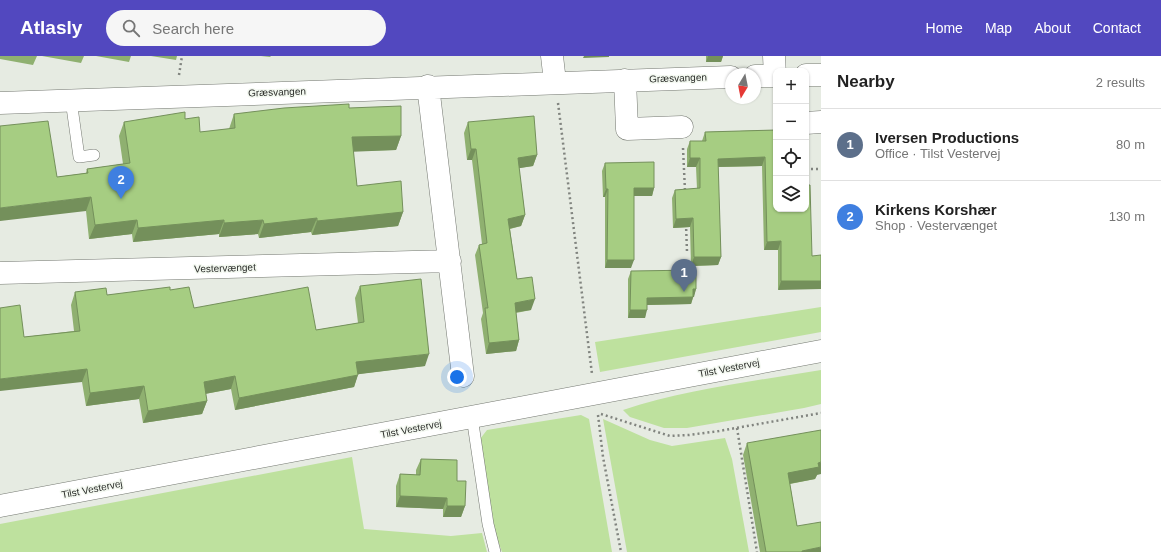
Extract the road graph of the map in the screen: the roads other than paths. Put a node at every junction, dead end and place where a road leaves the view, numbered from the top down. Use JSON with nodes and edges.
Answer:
{"nodes":[{"id":1,"x":552,"y":56,"type":"edge"},
{"id":2,"x":821,"y":74,"type":"edge"},
{"id":3,"x":809,"y":75,"type":"edge"},
{"id":4,"x":725,"y":77,"type":"edge"},
{"id":5,"x":625,"y":80,"type":"junction"},
{"id":6,"x":555,"y":82,"type":"junction"},
{"id":7,"x":428,"y":86,"type":"junction"},
{"id":8,"x":71,"y":100,"type":"junction"},
{"id":9,"x":0,"y":103,"type":"edge"},
{"id":10,"x":821,"y":122,"type":"edge"},
{"id":11,"x":809,"y":123,"type":"edge"},
{"id":12,"x":682,"y":127,"type":"road end"},
{"id":13,"x":94,"y":155,"type":"dead end"},
{"id":14,"x":450,"y":261,"type":"junction"},
{"id":15,"x":0,"y":273,"type":"edge"},
{"id":16,"x":821,"y":350,"type":"edge"},
{"id":17,"x":463,"y":376,"type":"dead end"},
{"id":18,"x":472,"y":417,"type":"junction"},
{"id":19,"x":0,"y":506,"type":"edge"},
{"id":20,"x":495,"y":552,"type":"edge"}],
"edges":[{"from":1,"to":6,"type":"street"},
{"from":2,"to":3,"type":"street"},
{"from":4,"to":5,"type":"street","name":"Græsvangen"},
{"from":5,"to":6,"type":"street","name":"Græsvangen"},
{"from":5,"to":12,"type":"street"},
{"from":6,"to":7,"type":"street","name":"Græsvangen"},
{"from":7,"to":8,"type":"street","name":"Græsvangen"},
{"from":7,"to":14,"type":"street"},
{"from":8,"to":9,"type":"street","name":"Græsvangen"},
{"from":8,"to":13,"type":"lane"},
{"from":10,"to":11,"type":"street"},
{"from":14,"to":15,"type":"street","name":"Vestervænget"},
{"from":14,"to":17,"type":"street"},
{"from":16,"to":18,"type":"street","name":"Tilst Vestervej"},
{"from":18,"to":19,"type":"street","name":"Tilst Vestervej"},
{"from":18,"to":20,"type":"lane"}]}
